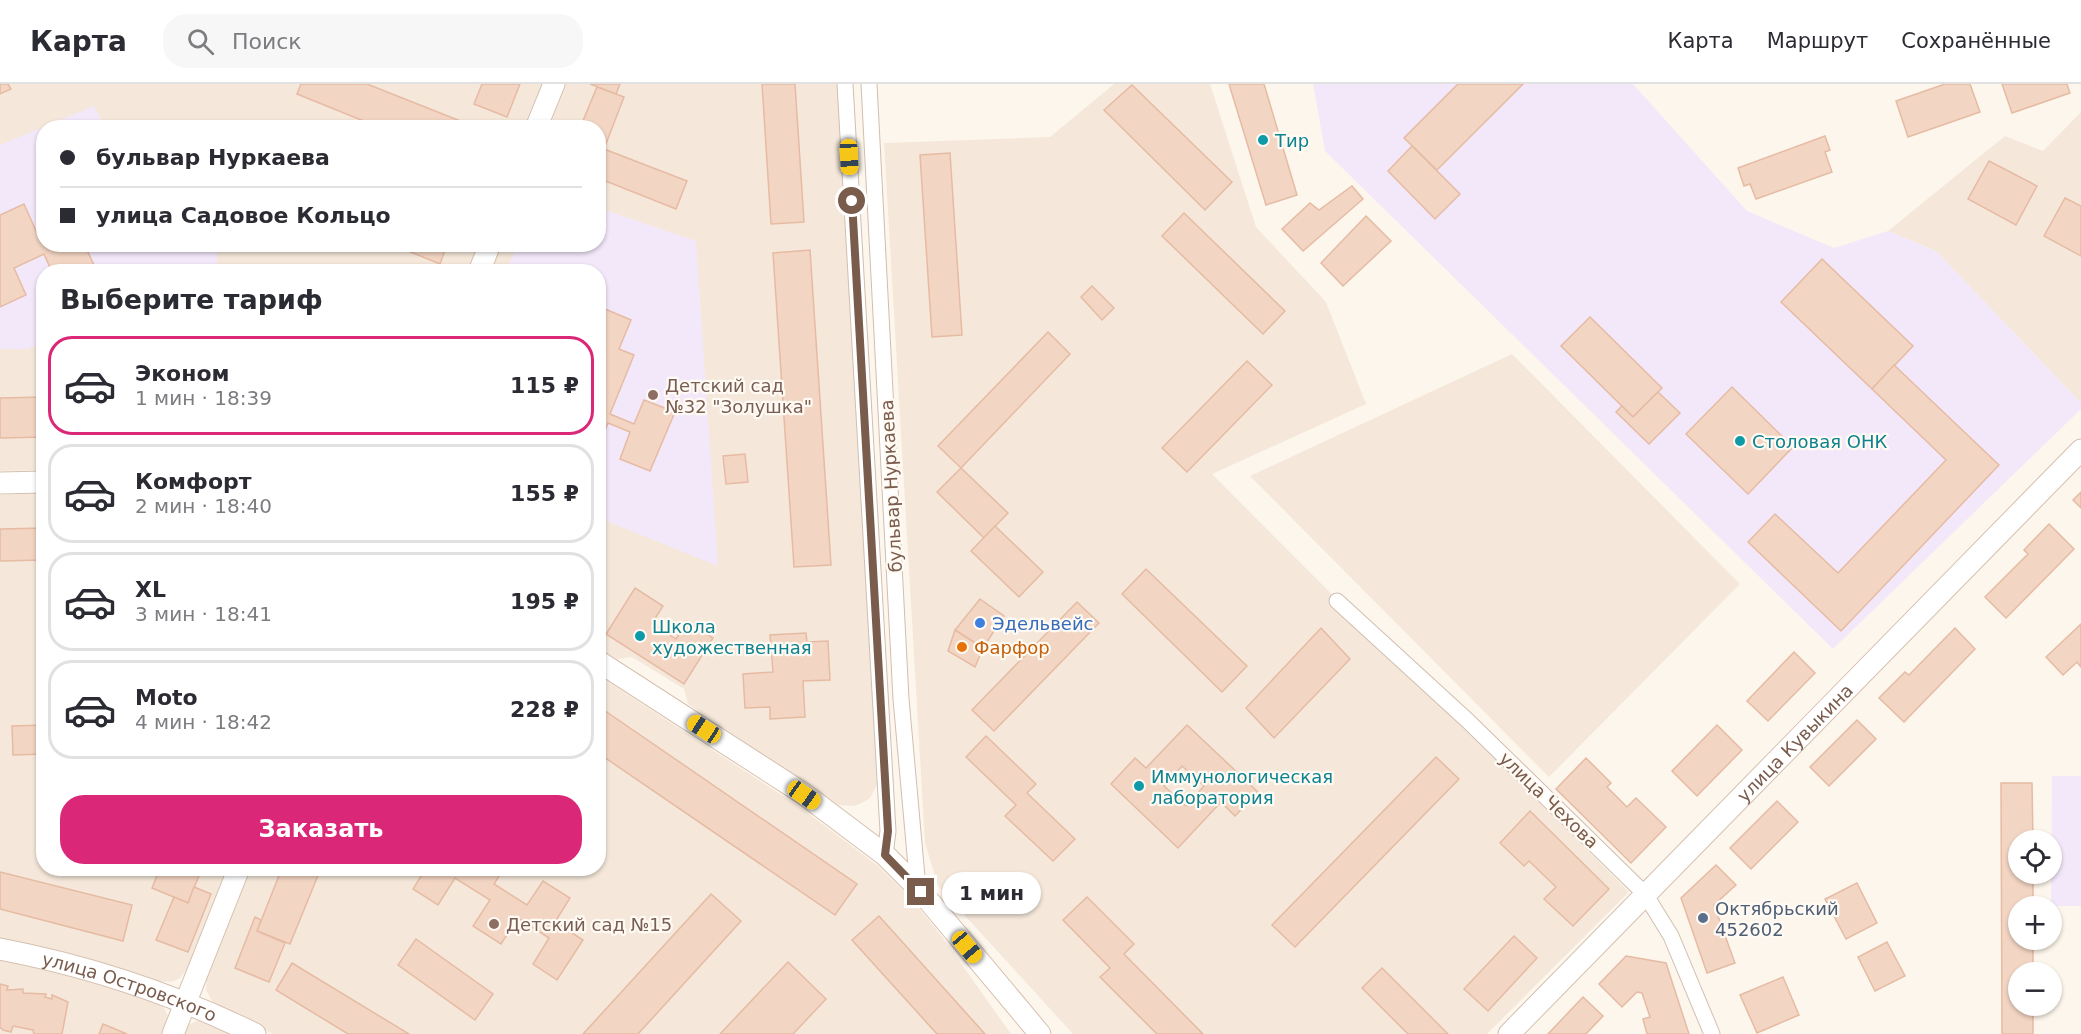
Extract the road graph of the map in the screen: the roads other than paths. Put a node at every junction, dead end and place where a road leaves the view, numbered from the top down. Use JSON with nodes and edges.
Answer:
{"nodes":[{"id":1,"x":554,"y":84,"type":"edge"},
{"id":2,"x":845,"y":84,"type":"edge"},
{"id":3,"x":869,"y":84,"type":"edge"},
{"id":4,"x":539,"y":120,"type":"edge"},
{"id":5,"x":2081,"y":450,"type":"edge"},
{"id":6,"x":36,"y":482,"type":"edge"},
{"id":7,"x":0,"y":483,"type":"edge"},
{"id":8,"x":1337,"y":601,"type":"dead end"},
{"id":9,"x":606,"y":667,"type":"edge"},
{"id":10,"x":885,"y":855,"type":"junction"},
{"id":11,"x":236,"y":876,"type":"edge"},
{"id":12,"x":918,"y":888,"type":"junction"},
{"id":13,"x":1645,"y":894,"type":"junction"},
{"id":14,"x":0,"y":949,"type":"edge"},
{"id":15,"x":186,"y":1002,"type":"junction"},
{"id":16,"x":173,"y":1034,"type":"edge"},
{"id":17,"x":255,"y":1034,"type":"edge"},
{"id":18,"x":1040,"y":1034,"type":"edge"},
{"id":19,"x":1509,"y":1034,"type":"edge"},
{"id":20,"x":1712,"y":1034,"type":"edge"}],
"edges":[{"from":1,"to":4,"type":"street"},
{"from":2,"to":10,"type":"street","name":"бульвар Нуркаева"},
{"from":3,"to":12,"type":"street","name":"бульвар Нуркаева"},
{"from":5,"to":13,"type":"street","name":"улица Кувыкина"},
{"from":6,"to":7,"type":"street"},
{"from":8,"to":13,"type":"street","name":"улица Чехова"},
{"from":9,"to":10,"type":"street"},
{"from":10,"to":12,"type":"street"},
{"from":11,"to":15,"type":"street"},
{"from":12,"to":18,"type":"street"},
{"from":13,"to":19,"type":"street","name":"улица Кувыкина"},
{"from":13,"to":20,"type":"street","name":"улица Чехова"},
{"from":14,"to":15,"type":"street","name":"улица Островского"},
{"from":15,"to":16,"type":"street"},
{"from":15,"to":17,"type":"street","name":"улица Островского"}]}
